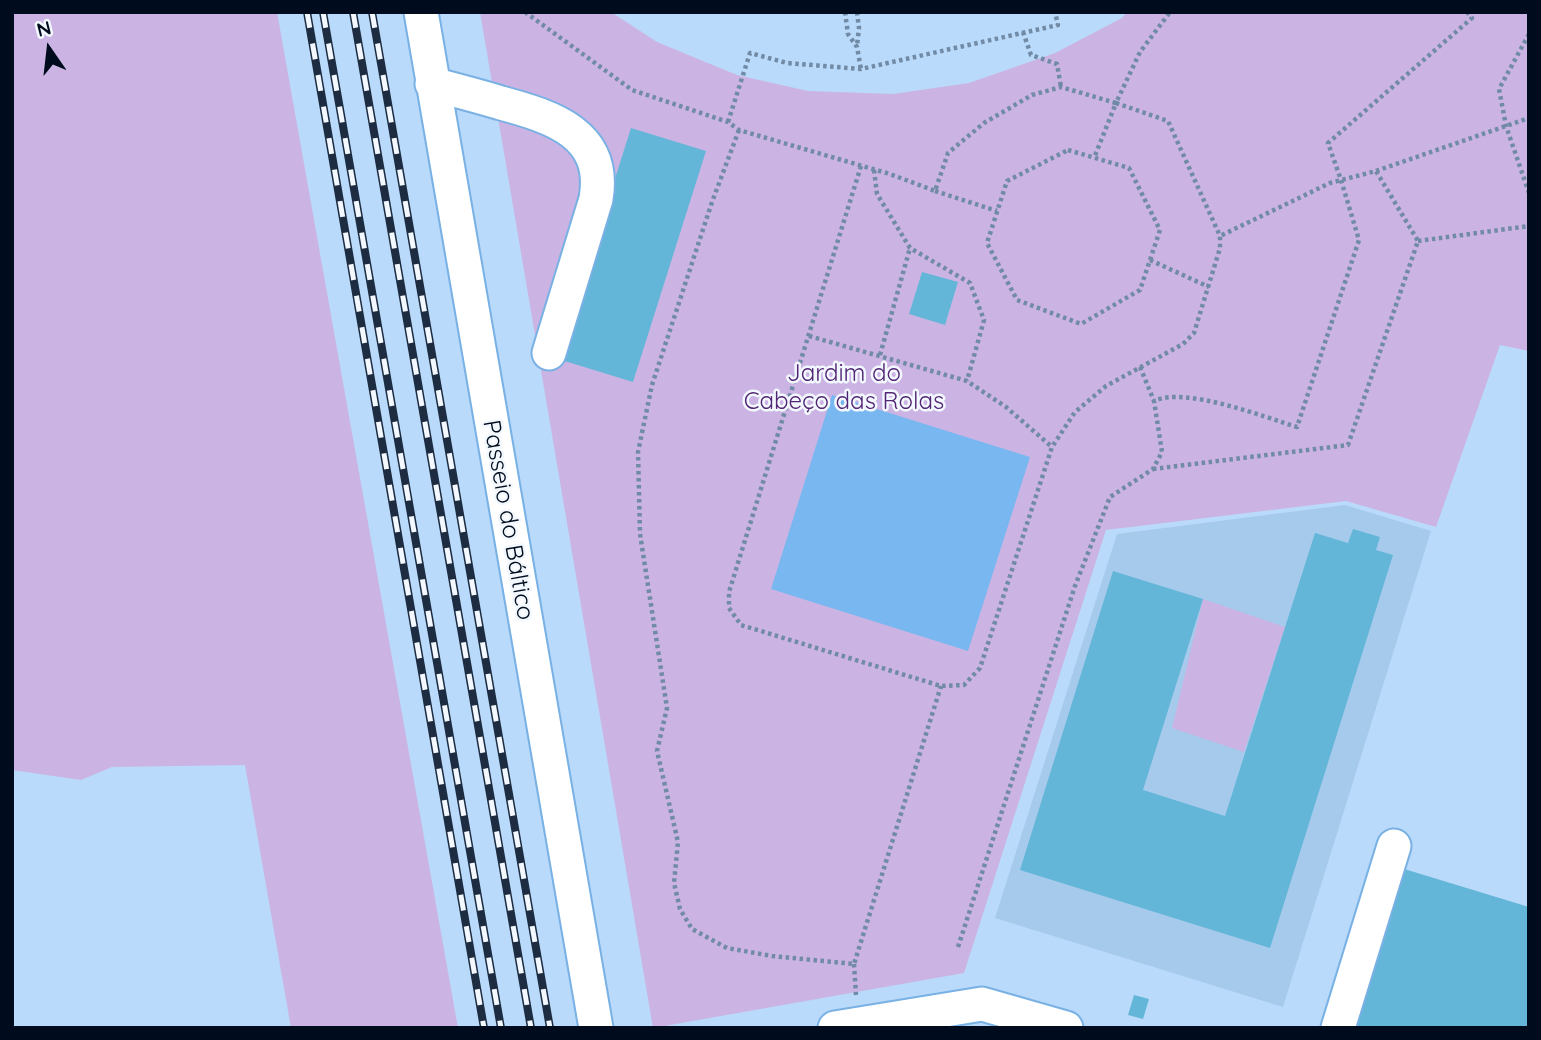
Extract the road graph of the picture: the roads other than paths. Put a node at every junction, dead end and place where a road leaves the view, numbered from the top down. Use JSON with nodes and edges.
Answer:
{"nodes":[{"id":1,"x":421,"y":12,"type":"edge"},
{"id":2,"x":432,"y":84,"type":"junction"},
{"id":3,"x":549,"y":352,"type":"dead end"},
{"id":4,"x":1394,"y":846,"type":"dead end"},
{"id":5,"x":596,"y":1028,"type":"edge"},
{"id":6,"x":835,"y":1028,"type":"edge"},
{"id":7,"x":1066,"y":1028,"type":"edge"},
{"id":8,"x":1338,"y":1028,"type":"edge"}],
"edges":[{"from":1,"to":2,"type":"street","name":"Passeio do Báltico"},
{"from":2,"to":3,"type":"street"},
{"from":2,"to":5,"type":"street","name":"Passeio do Báltico"},
{"from":4,"to":8,"type":"street"},
{"from":6,"to":7,"type":"street"}]}
